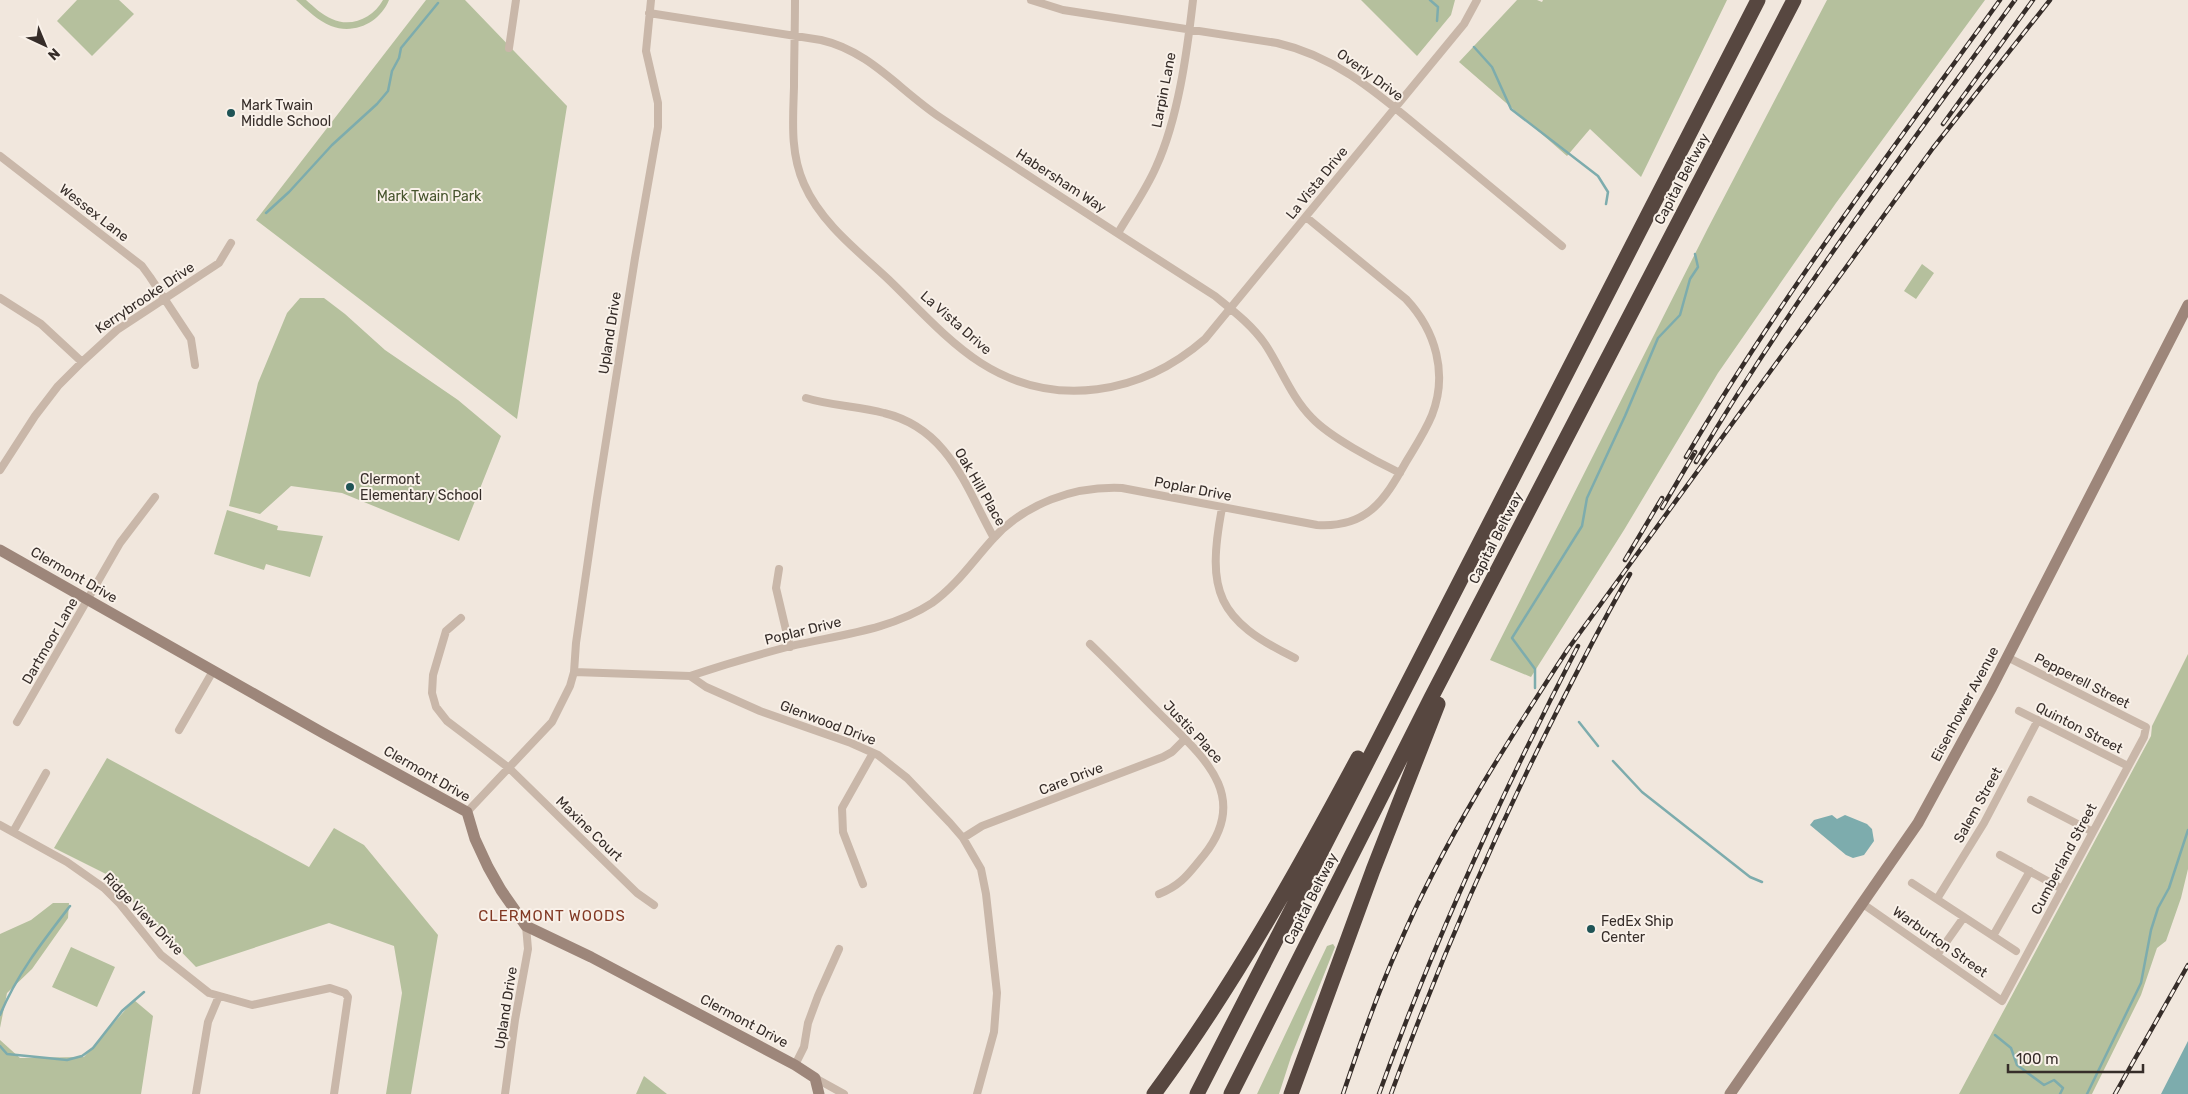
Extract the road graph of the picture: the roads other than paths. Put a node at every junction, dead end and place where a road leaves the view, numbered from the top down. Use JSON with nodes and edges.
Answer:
{"nodes":[{"id":1,"x":516,"y":0,"type":"edge"},
{"id":2,"x":651,"y":0,"type":"edge"},
{"id":3,"x":795,"y":0,"type":"edge"},
{"id":4,"x":1032,"y":0,"type":"edge"},
{"id":5,"x":1193,"y":0,"type":"edge"},
{"id":6,"x":1477,"y":0,"type":"edge"},
{"id":7,"x":1758,"y":0,"type":"edge"},
{"id":8,"x":1794,"y":0,"type":"edge"},
{"id":9,"x":649,"y":13,"type":"junction"},
{"id":10,"x":1188,"y":29,"type":"junction"},
{"id":11,"x":795,"y":35,"type":"junction"},
{"id":12,"x":508,"y":48,"type":"dead end"},
{"id":13,"x":1394,"y":108,"type":"junction"},
{"id":14,"x":0,"y":156,"type":"edge"},
{"id":15,"x":1306,"y":217,"type":"junction"},
{"id":16,"x":1118,"y":233,"type":"junction"},
{"id":17,"x":231,"y":243,"type":"dead end"},
{"id":18,"x":1562,"y":246,"type":"dead end"},
{"id":19,"x":0,"y":298,"type":"edge"},
{"id":20,"x":165,"y":298,"type":"junction"},
{"id":21,"x":2188,"y":305,"type":"edge"},
{"id":22,"x":1231,"y":309,"type":"junction"},
{"id":23,"x":82,"y":362,"type":"junction"},
{"id":24,"x":195,"y":364,"type":"dead end"},
{"id":25,"x":806,"y":398,"type":"dead end"},
{"id":26,"x":0,"y":470,"type":"edge"},
{"id":27,"x":1400,"y":473,"type":"junction"},
{"id":28,"x":155,"y":498,"type":"dead end"},
{"id":29,"x":1222,"y":508,"type":"junction"},
{"id":30,"x":1518,"y":530,"type":"junction"},
{"id":31,"x":994,"y":538,"type":"junction"},
{"id":32,"x":0,"y":550,"type":"edge"},
{"id":33,"x":779,"y":569,"type":"dead end"},
{"id":34,"x":88,"y":600,"type":"junction"},
{"id":35,"x":1447,"y":606,"type":"junction"},
{"id":36,"x":461,"y":618,"type":"dead end"},
{"id":37,"x":1090,"y":644,"type":"dead end"},
{"id":38,"x":790,"y":647,"type":"junction"},
{"id":39,"x":2007,"y":657,"type":"junction"},
{"id":40,"x":1295,"y":658,"type":"dead end"},
{"id":41,"x":213,"y":671,"type":"junction"},
{"id":42,"x":574,"y":672,"type":"junction"},
{"id":43,"x":690,"y":676,"type":"junction"},
{"id":44,"x":2019,"y":711,"type":"dead end"},
{"id":45,"x":2038,"y":720,"type":"junction"},
{"id":46,"x":17,"y":722,"type":"dead end"},
{"id":47,"x":2146,"y":727,"type":"joint"},
{"id":48,"x":179,"y":730,"type":"dead end"},
{"id":49,"x":1185,"y":739,"type":"junction"},
{"id":50,"x":873,"y":753,"type":"junction"},
{"id":51,"x":2128,"y":766,"type":"junction"},
{"id":52,"x":508,"y":768,"type":"junction"},
{"id":53,"x":46,"y":773,"type":"dead end"},
{"id":54,"x":2031,"y":800,"type":"dead end"},
{"id":55,"x":467,"y":812,"type":"junction"},
{"id":56,"x":0,"y":825,"type":"edge"},
{"id":57,"x":13,"y":832,"type":"junction"},
{"id":58,"x":2093,"y":832,"type":"junction"},
{"id":59,"x":963,"y":838,"type":"junction"},
{"id":60,"x":2000,"y":855,"type":"dead end"},
{"id":61,"x":2030,"y":871,"type":"junction"},
{"id":62,"x":1912,"y":883,"type":"dead end"},
{"id":63,"x":863,"y":884,"type":"dead end"},
{"id":64,"x":2062,"y":889,"type":"junction"},
{"id":65,"x":1159,"y":894,"type":"dead end"},
{"id":66,"x":1937,"y":900,"type":"junction"},
{"id":67,"x":1863,"y":904,"type":"junction"},
{"id":68,"x":654,"y":906,"type":"dead end"},
{"id":69,"x":1964,"y":917,"type":"junction"},
{"id":70,"x":526,"y":926,"type":"junction"},
{"id":71,"x":1993,"y":936,"type":"junction"},
{"id":72,"x":839,"y":949,"type":"dead end"},
{"id":73,"x":2016,"y":951,"type":"dead end"},
{"id":74,"x":1937,"y":955,"type":"junction"},
{"id":75,"x":219,"y":996,"type":"junction"},
{"id":76,"x":2002,"y":1001,"type":"joint"},
{"id":77,"x":795,"y":1065,"type":"junction"},
{"id":78,"x":815,"y":1078,"type":"junction"},
{"id":79,"x":196,"y":1094,"type":"edge"},
{"id":80,"x":334,"y":1094,"type":"edge"},
{"id":81,"x":506,"y":1094,"type":"edge"},
{"id":82,"x":819,"y":1094,"type":"edge"},
{"id":83,"x":844,"y":1094,"type":"edge"},
{"id":84,"x":977,"y":1094,"type":"edge"},
{"id":85,"x":1154,"y":1094,"type":"edge"},
{"id":86,"x":1197,"y":1094,"type":"edge"},
{"id":87,"x":1231,"y":1094,"type":"edge"},
{"id":88,"x":1291,"y":1094,"type":"edge"},
{"id":89,"x":1730,"y":1094,"type":"edge"}],
"edges":[{"from":1,"to":12,"type":"street"},
{"from":2,"to":9,"type":"street","name":"Upland Drive"},
{"from":3,"to":11,"type":"street","name":"La Vista Drive"},
{"from":4,"to":10,"type":"street","name":"Overly Drive"},
{"from":5,"to":10,"type":"street","name":"Larpin Lane"},
{"from":6,"to":13,"type":"street","name":"La Vista Drive"},
{"from":7,"to":35,"type":"highway","name":"Capital Beltway"},
{"from":8,"to":30,"type":"highway","name":"Capital Beltway"},
{"from":9,"to":11,"type":"street","name":"Habersham Way"},
{"from":9,"to":42,"type":"street","name":"Upland Drive"},
{"from":10,"to":13,"type":"street","name":"Overly Drive"},
{"from":10,"to":16,"type":"street","name":"Larpin Lane"},
{"from":11,"to":16,"type":"street","name":"Habersham Way"},
{"from":11,"to":22,"type":"street","name":"La Vista Drive"},
{"from":13,"to":15,"type":"street","name":"La Vista Drive"},
{"from":13,"to":18,"type":"street","name":"Overly Drive"},
{"from":14,"to":20,"type":"street","name":"Wessex Lane"},
{"from":15,"to":22,"type":"street","name":"La Vista Drive"},
{"from":15,"to":27,"type":"street","name":"Poplar Drive"},
{"from":16,"to":22,"type":"street","name":"Habersham Way"},
{"from":17,"to":20,"type":"street","name":"Kerrybrooke Drive"},
{"from":19,"to":23,"type":"street"},
{"from":20,"to":23,"type":"street","name":"Kerrybrooke Drive"},
{"from":20,"to":24,"type":"street","name":"Wessex Lane"},
{"from":21,"to":39,"type":"street","name":"Eisenhower Avenue"},
{"from":22,"to":27,"type":"street","name":"Habersham Way"},
{"from":23,"to":26,"type":"street","name":"Kerrybrooke Drive"},
{"from":25,"to":31,"type":"street","name":"Oak Hill Place"},
{"from":27,"to":29,"type":"street","name":"Poplar Drive"},
{"from":28,"to":34,"type":"street","name":"Dartmoor Lane"},
{"from":29,"to":31,"type":"street","name":"Poplar Drive"},
{"from":29,"to":40,"type":"street"},
{"from":30,"to":87,"type":"highway","name":"Capital Beltway"},
{"from":30,"to":88,"type":"highway"},
{"from":31,"to":38,"type":"street","name":"Poplar Drive"},
{"from":32,"to":34,"type":"street","name":"Clermont Drive"},
{"from":33,"to":38,"type":"street"},
{"from":34,"to":41,"type":"street","name":"Clermont Drive"},
{"from":34,"to":46,"type":"street","name":"Dartmoor Lane"},
{"from":35,"to":85,"type":"highway"},
{"from":35,"to":86,"type":"highway","name":"Capital Beltway"},
{"from":36,"to":52,"type":"street","name":"Maxine Court"},
{"from":37,"to":49,"type":"street","name":"Justis Place"},
{"from":38,"to":43,"type":"street","name":"Poplar Drive"},
{"from":39,"to":47,"type":"street","name":"Pepperell Street"},
{"from":39,"to":67,"type":"street","name":"Eisenhower Avenue"},
{"from":41,"to":48,"type":"street"},
{"from":41,"to":55,"type":"street","name":"Clermont Drive"},
{"from":42,"to":43,"type":"street"},
{"from":42,"to":52,"type":"street"},
{"from":43,"to":50,"type":"street","name":"Glenwood Drive"},
{"from":44,"to":45,"type":"street","name":"Quinton Street"},
{"from":45,"to":51,"type":"street","name":"Quinton Street"},
{"from":45,"to":66,"type":"street","name":"Salem Street"},
{"from":47,"to":51,"type":"street","name":"Cumberland Street"},
{"from":49,"to":59,"type":"street","name":"Care Drive"},
{"from":49,"to":65,"type":"street","name":"Justis Place"},
{"from":50,"to":59,"type":"street","name":"Glenwood Drive"},
{"from":50,"to":63,"type":"street"},
{"from":51,"to":58,"type":"street","name":"Cumberland Street"},
{"from":52,"to":55,"type":"street"},
{"from":52,"to":68,"type":"street","name":"Maxine Court"},
{"from":53,"to":57,"type":"street"},
{"from":54,"to":58,"type":"street"},
{"from":55,"to":70,"type":"street","name":"Clermont Drive"},
{"from":56,"to":57,"type":"street","name":"Ridge View Drive"},
{"from":57,"to":75,"type":"street","name":"Ridge View Drive"},
{"from":58,"to":64,"type":"street","name":"Cumberland Street"},
{"from":59,"to":84,"type":"street","name":"Glenwood Drive"},
{"from":60,"to":61,"type":"street"},
{"from":61,"to":64,"type":"street"},
{"from":61,"to":71,"type":"street"},
{"from":62,"to":66,"type":"street"},
{"from":64,"to":76,"type":"street","name":"Cumberland Street"},
{"from":66,"to":69,"type":"street"},
{"from":67,"to":74,"type":"street","name":"Warburton Street"},
{"from":67,"to":89,"type":"street","name":"Eisenhower Avenue"},
{"from":69,"to":71,"type":"street"},
{"from":69,"to":74,"type":"street"},
{"from":70,"to":77,"type":"street","name":"Clermont Drive"},
{"from":70,"to":81,"type":"street","name":"Upland Drive"},
{"from":71,"to":73,"type":"street"},
{"from":72,"to":77,"type":"street"},
{"from":74,"to":76,"type":"street","name":"Warburton Street"},
{"from":75,"to":79,"type":"street"},
{"from":75,"to":80,"type":"street","name":"Ridge View Drive"},
{"from":77,"to":78,"type":"street","name":"Clermont Drive"},
{"from":78,"to":82,"type":"street"},
{"from":78,"to":83,"type":"street","name":"Clermont Drive"}]}
